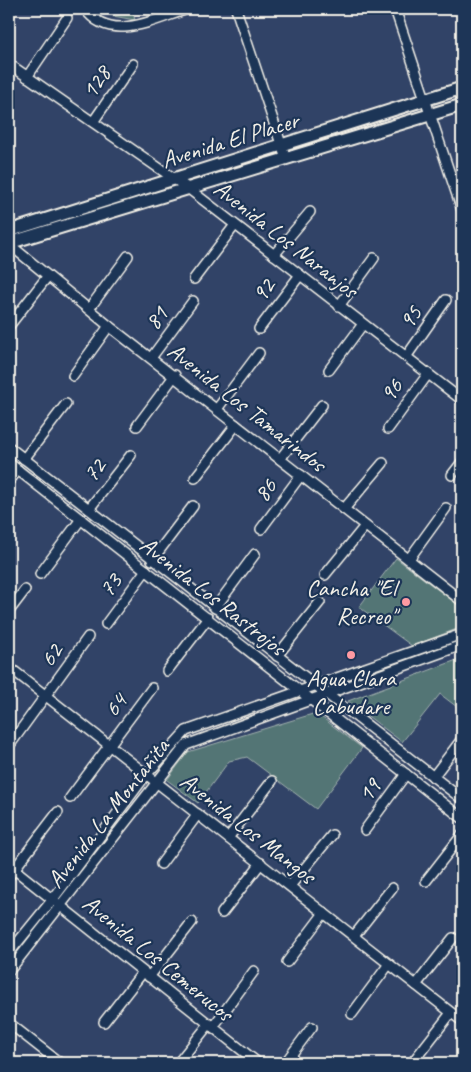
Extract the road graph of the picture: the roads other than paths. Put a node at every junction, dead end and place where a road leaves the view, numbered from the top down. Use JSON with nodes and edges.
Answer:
{"nodes":[{"id":1,"x":86,"y":9,"type":"edge"},
{"id":2,"x":188,"y":9,"type":"edge"},
{"id":3,"x":236,"y":9,"type":"edge"},
{"id":4,"x":394,"y":9,"type":"edge"},
{"id":5,"x":68,"y":18,"type":"dead end"},
{"id":6,"x":9,"y":64,"type":"edge"},
{"id":7,"x":133,"y":64,"type":"dead end"},
{"id":8,"x":27,"y":76,"type":"junction"},
{"id":9,"x":462,"y":88,"type":"edge"},
{"id":10,"x":425,"y":100,"type":"junction"},
{"id":11,"x":462,"y":105,"type":"edge"},
{"id":12,"x":430,"y":115,"type":"junction"},
{"id":13,"x":93,"y":122,"type":"junction"},
{"id":14,"x":282,"y":146,"type":"junction"},
{"id":15,"x":286,"y":159,"type":"junction"},
{"id":16,"x":175,"y":180,"type":"junction"},
{"id":17,"x":189,"y":189,"type":"junction"},
{"id":18,"x":462,"y":210,"type":"edge"},
{"id":19,"x":310,"y":212,"type":"dead end"},
{"id":20,"x":235,"y":225,"type":"junction"},
{"id":21,"x":9,"y":231,"type":"edge"},
{"id":22,"x":9,"y":244,"type":"edge"},
{"id":23,"x":274,"y":255,"type":"junction"},
{"id":24,"x":128,"y":256,"type":"dead end"},
{"id":25,"x":374,"y":258,"type":"dead end"},
{"id":26,"x":300,"y":275,"type":"junction"},
{"id":27,"x":47,"y":277,"type":"junction"},
{"id":28,"x":194,"y":279,"type":"dead end"},
{"id":29,"x":446,"y":300,"type":"dead end"},
{"id":30,"x":193,"y":302,"type":"dead end"},
{"id":31,"x":340,"y":306,"type":"junction"},
{"id":32,"x":89,"y":309,"type":"junction"},
{"id":33,"x":363,"y":324,"type":"junction"},
{"id":34,"x":9,"y":326,"type":"edge"},
{"id":35,"x":109,"y":326,"type":"junction"},
{"id":36,"x":259,"y":329,"type":"dead end"},
{"id":37,"x":260,"y":353,"type":"dead end"},
{"id":38,"x":406,"y":357,"type":"junction"},
{"id":39,"x":151,"y":358,"type":"junction"},
{"id":40,"x":329,"y":370,"type":"dead end"},
{"id":41,"x":428,"y":374,"type":"junction"},
{"id":42,"x":73,"y":376,"type":"dead end"},
{"id":43,"x":175,"y":376,"type":"junction"},
{"id":44,"x":462,"y":400,"type":"edge"},
{"id":45,"x":66,"y":404,"type":"dead end"},
{"id":46,"x":322,"y":405,"type":"dead end"},
{"id":47,"x":217,"y":409,"type":"junction"},
{"id":48,"x":236,"y":425,"type":"junction"},
{"id":49,"x":137,"y":426,"type":"dead end"},
{"id":50,"x":388,"y":429,"type":"dead end"},
{"id":51,"x":9,"y":447,"type":"edge"},
{"id":52,"x":131,"y":455,"type":"dead end"},
{"id":53,"x":24,"y":459,"type":"junction"},
{"id":54,"x":280,"y":459,"type":"junction"},
{"id":55,"x":462,"y":462,"type":"edge"},
{"id":56,"x":9,"y":463,"type":"edge"},
{"id":57,"x":384,"y":463,"type":"dead end"},
{"id":58,"x":18,"y":470,"type":"junction"},
{"id":59,"x":301,"y":474,"type":"junction"},
{"id":60,"x":452,"y":475,"type":"dead end"},
{"id":61,"x":195,"y":478,"type":"dead end"},
{"id":62,"x":9,"y":481,"type":"edge"},
{"id":63,"x":193,"y":506,"type":"dead end"},
{"id":64,"x":446,"y":508,"type":"dead end"},
{"id":65,"x":89,"y":509,"type":"junction"},
{"id":66,"x":344,"y":509,"type":"junction"},
{"id":67,"x":81,"y":519,"type":"junction"},
{"id":68,"x":365,"y":526,"type":"junction"},
{"id":69,"x":261,"y":529,"type":"dead end"},
{"id":70,"x":255,"y":554,"type":"dead end"},
{"id":71,"x":409,"y":559,"type":"junction"},
{"id":72,"x":152,"y":560,"type":"junction"},
{"id":73,"x":146,"y":570,"type":"junction"},
{"id":74,"x":40,"y":574,"type":"dead end"},
{"id":75,"x":325,"y":576,"type":"dead end"},
{"id":76,"x":25,"y":590,"type":"dead end"},
{"id":77,"x":462,"y":601,"type":"edge"},
{"id":78,"x":320,"y":602,"type":"dead end"},
{"id":79,"x":215,"y":608,"type":"junction"},
{"id":80,"x":9,"y":611,"type":"edge"},
{"id":81,"x":208,"y":618,"type":"junction"},
{"id":82,"x":106,"y":624,"type":"dead end"},
{"id":83,"x":462,"y":634,"type":"edge"},
{"id":84,"x":88,"y":637,"type":"dead end"},
{"id":85,"x":462,"y":645,"type":"edge"},
{"id":86,"x":277,"y":656,"type":"junction"},
{"id":87,"x":9,"y":667,"type":"edge"},
{"id":88,"x":167,"y":671,"type":"dead end"},
{"id":89,"x":316,"y":685,"type":"junction"},
{"id":90,"x":152,"y":688,"type":"dead end"},
{"id":91,"x":301,"y":690,"type":"junction"},
{"id":92,"x":327,"y":694,"type":"junction"},
{"id":93,"x":46,"y":696,"type":"junction"},
{"id":94,"x":312,"y":699,"type":"junction"},
{"id":95,"x":462,"y":739,"type":"edge"},
{"id":96,"x":109,"y":745,"type":"junction"},
{"id":97,"x":9,"y":746,"type":"edge"},
{"id":98,"x":406,"y":774,"type":"junction"},
{"id":99,"x":146,"y":775,"type":"junction"},
{"id":100,"x":433,"y":777,"type":"junction"},
{"id":101,"x":272,"y":780,"type":"dead end"},
{"id":102,"x":155,"y":782,"type":"junction"},
{"id":103,"x":70,"y":798,"type":"dead end"},
{"id":104,"x":462,"y":799,"type":"edge"},
{"id":105,"x":58,"y":812,"type":"dead end"},
{"id":106,"x":198,"y":814,"type":"junction"},
{"id":107,"x":462,"y":818,"type":"edge"},
{"id":108,"x":364,"y":830,"type":"dead end"},
{"id":109,"x":332,"y":834,"type":"dead end"},
{"id":110,"x":462,"y":835,"type":"edge"},
{"id":111,"x":228,"y":838,"type":"junction"},
{"id":112,"x":261,"y":863,"type":"junction"},
{"id":113,"x":160,"y":864,"type":"dead end"},
{"id":114,"x":11,"y":870,"type":"edge"},
{"id":115,"x":426,"y":881,"type":"dead end"},
{"id":116,"x":290,"y":886,"type":"junction"},
{"id":117,"x":392,"y":888,"type":"dead end"},
{"id":118,"x":53,"y":899,"type":"junction"},
{"id":119,"x":61,"y":906,"type":"junction"},
{"id":120,"x":222,"y":913,"type":"dead end"},
{"id":121,"x":324,"y":913,"type":"junction"},
{"id":122,"x":192,"y":922,"type":"dead end"},
{"id":123,"x":354,"y":936,"type":"junction"},
{"id":124,"x":453,"y":938,"type":"dead end"},
{"id":125,"x":9,"y":953,"type":"edge"},
{"id":126,"x":287,"y":962,"type":"dead end"},
{"id":127,"x":389,"y":964,"type":"junction"},
{"id":128,"x":9,"y":970,"type":"edge"},
{"id":129,"x":254,"y":971,"type":"dead end"},
{"id":130,"x":146,"y":974,"type":"junction"},
{"id":131,"x":416,"y":985,"type":"junction"},
{"id":132,"x":451,"y":1012,"type":"junction"},
{"id":133,"x":352,"y":1014,"type":"dead end"},
{"id":134,"x":462,"y":1021,"type":"edge"},
{"id":135,"x":104,"y":1022,"type":"dead end"},
{"id":136,"x":9,"y":1023,"type":"edge"},
{"id":137,"x":211,"y":1026,"type":"junction"},
{"id":138,"x":312,"y":1027,"type":"dead end"},
{"id":139,"x":55,"y":1062,"type":"edge"},
{"id":140,"x":178,"y":1063,"type":"edge"},
{"id":141,"x":258,"y":1063,"type":"edge"},
{"id":142,"x":284,"y":1063,"type":"edge"},
{"id":143,"x":412,"y":1063,"type":"edge"}],
"edges":[{"from":1,"to":2,"type":"street"},
{"from":3,"to":14,"type":"street"},
{"from":4,"to":10,"type":"street"},
{"from":5,"to":8,"type":"street"},
{"from":6,"to":8,"type":"street","name":"Avenida Los Naranjos"},
{"from":7,"to":13,"type":"street","name":"128"},
{"from":8,"to":13,"type":"street","name":"Avenida Los Naranjos"},
{"from":9,"to":10,"type":"street","name":"Avenida El Placer"},
{"from":10,"to":12,"type":"street"},
{"from":10,"to":14,"type":"street","name":"Avenida El Placer"},
{"from":11,"to":12,"type":"street","name":"Avenida El Placer"},
{"from":12,"to":15,"type":"street","name":"Avenida El Placer"},
{"from":12,"to":18,"type":"street"},
{"from":13,"to":16,"type":"street","name":"Avenida Los Naranjos"},
{"from":14,"to":15,"type":"street"},
{"from":14,"to":16,"type":"street","name":"Avenida El Placer"},
{"from":15,"to":17,"type":"street","name":"Avenida El Placer"},
{"from":16,"to":17,"type":"street","name":"Avenida Los Naranjos"},
{"from":16,"to":21,"type":"street","name":"Avenida El Placer"},
{"from":17,"to":20,"type":"street","name":"Avenida Los Naranjos"},
{"from":17,"to":22,"type":"street","name":"Avenida El Placer"},
{"from":19,"to":23,"type":"street"},
{"from":20,"to":23,"type":"street","name":"Avenida Los Naranjos"},
{"from":20,"to":28,"type":"street"},
{"from":22,"to":27,"type":"street","name":"Avenida Los Tamarindos"},
{"from":23,"to":26,"type":"street","name":"Avenida Los Naranjos"},
{"from":24,"to":32,"type":"street"},
{"from":25,"to":31,"type":"street"},
{"from":26,"to":31,"type":"street","name":"Avenida Los Naranjos"},
{"from":26,"to":36,"type":"street","name":"92"},
{"from":27,"to":32,"type":"street","name":"Avenida Los Tamarindos"},
{"from":27,"to":34,"type":"street"},
{"from":29,"to":38,"type":"street","name":"95"},
{"from":30,"to":39,"type":"street","name":"81"},
{"from":31,"to":33,"type":"street","name":"Avenida Los Naranjos"},
{"from":32,"to":35,"type":"street","name":"Avenida Los Tamarindos"},
{"from":33,"to":38,"type":"street","name":"Avenida Los Naranjos"},
{"from":33,"to":40,"type":"street"},
{"from":35,"to":39,"type":"street","name":"Avenida Los Tamarindos"},
{"from":35,"to":42,"type":"street"},
{"from":37,"to":47,"type":"street"},
{"from":38,"to":41,"type":"street","name":"Avenida Los Naranjos"},
{"from":39,"to":43,"type":"street","name":"Avenida Los Tamarindos"},
{"from":41,"to":44,"type":"street","name":"Avenida Los Naranjos"},
{"from":41,"to":50,"type":"street","name":"96"},
{"from":43,"to":47,"type":"street","name":"Avenida Los Tamarindos"},
{"from":43,"to":49,"type":"street"},
{"from":45,"to":53,"type":"street"},
{"from":46,"to":54,"type":"street"},
{"from":47,"to":48,"type":"street","name":"Avenida Los Tamarindos"},
{"from":48,"to":54,"type":"street","name":"Avenida Los Tamarindos"},
{"from":48,"to":61,"type":"street"},
{"from":51,"to":53,"type":"street","name":"Avenida Los Rastrojos"},
{"from":52,"to":65,"type":"street","name":"72"},
{"from":53,"to":65,"type":"street","name":"Avenida Los Rastrojos"},
{"from":54,"to":59,"type":"street","name":"Avenida Los Tamarindos"},
{"from":55,"to":60,"type":"street"},
{"from":56,"to":58,"type":"street","name":"Avenida Los Rastrojos"},
{"from":57,"to":66,"type":"street"},
{"from":58,"to":62,"type":"street"},
{"from":58,"to":67,"type":"street","name":"Avenida Los Rastrojos"},
{"from":59,"to":66,"type":"street","name":"Avenida Los Tamarindos"},
{"from":59,"to":69,"type":"street","name":"86"},
{"from":63,"to":72,"type":"street"},
{"from":64,"to":71,"type":"street"},
{"from":65,"to":72,"type":"street","name":"Avenida Los Rastrojos"},
{"from":66,"to":68,"type":"street","name":"Avenida Los Tamarindos"},
{"from":67,"to":73,"type":"street","name":"Avenida Los Rastrojos"},
{"from":67,"to":74,"type":"street"},
{"from":68,"to":71,"type":"street","name":"Avenida Los Tamarindos"},
{"from":68,"to":75,"type":"street"},
{"from":70,"to":79,"type":"street"},
{"from":71,"to":77,"type":"street","name":"Avenida Los Tamarindos"},
{"from":72,"to":79,"type":"street","name":"Avenida Los Rastrojos"},
{"from":73,"to":81,"type":"street","name":"Avenida Los Rastrojos"},
{"from":73,"to":82,"type":"street","name":"73"},
{"from":76,"to":80,"type":"street"},
{"from":78,"to":86,"type":"street"},
{"from":79,"to":86,"type":"street","name":"Avenida Los Rastrojos"},
{"from":81,"to":88,"type":"street"},
{"from":81,"to":91,"type":"street","name":"Avenida Los Rastrojos"},
{"from":83,"to":89,"type":"street","name":"Avenida La Montañita"},
{"from":84,"to":93,"type":"street","name":"62"},
{"from":85,"to":92,"type":"street","name":"Avenida La Montañita"},
{"from":86,"to":89,"type":"street","name":"Avenida Los Rastrojos"},
{"from":87,"to":93,"type":"street","name":"Avenida Los Mangos"},
{"from":89,"to":91,"type":"street","name":"Avenida La Montañita"},
{"from":89,"to":92,"type":"street","name":"Avenida Los Rastrojos"},
{"from":90,"to":96,"type":"street","name":"64"},
{"from":91,"to":94,"type":"street","name":"Avenida Los Rastrojos"},
{"from":91,"to":99,"type":"street","name":"Avenida La Montañita"},
{"from":92,"to":94,"type":"street","name":"Avenida La Montañita"},
{"from":92,"to":100,"type":"street","name":"Avenida Los Rastrojos"},
{"from":93,"to":96,"type":"street","name":"Avenida Los Mangos"},
{"from":93,"to":97,"type":"street","name":"62"},
{"from":94,"to":98,"type":"street","name":"Avenida Los Rastrojos"},
{"from":94,"to":102,"type":"street","name":"Avenida La Montañita"},
{"from":95,"to":100,"type":"street"},
{"from":96,"to":99,"type":"street","name":"Avenida Los Mangos"},
{"from":96,"to":103,"type":"street","name":"64"},
{"from":98,"to":107,"type":"street","name":"Avenida Los Rastrojos"},
{"from":98,"to":108,"type":"street","name":"19"},
{"from":99,"to":102,"type":"street","name":"Avenida Los Mangos"},
{"from":99,"to":118,"type":"street","name":"Avenida La Montañita"},
{"from":100,"to":104,"type":"street","name":"Avenida Los Rastrojos"},
{"from":101,"to":111,"type":"street"},
{"from":102,"to":106,"type":"street","name":"Avenida Los Mangos"},
{"from":102,"to":119,"type":"street","name":"Avenida La Montañita"},
{"from":105,"to":114,"type":"street"},
{"from":106,"to":111,"type":"street","name":"Avenida Los Mangos"},
{"from":106,"to":113,"type":"street"},
{"from":109,"to":116,"type":"street"},
{"from":110,"to":115,"type":"street"},
{"from":111,"to":112,"type":"street","name":"Avenida Los Mangos"},
{"from":112,"to":116,"type":"street","name":"Avenida Los Mangos"},
{"from":112,"to":120,"type":"street"},
{"from":114,"to":118,"type":"street","name":"Avenida Los Cemerucos"},
{"from":116,"to":121,"type":"street","name":"Avenida Los Mangos"},
{"from":117,"to":123,"type":"street"},
{"from":118,"to":119,"type":"street","name":"Avenida Los Cemerucos"},
{"from":118,"to":125,"type":"street","name":"Avenida La Montañita"},
{"from":119,"to":128,"type":"street","name":"Avenida La Montañita"},
{"from":119,"to":130,"type":"street","name":"Avenida Los Cemerucos"},
{"from":121,"to":123,"type":"street","name":"Avenida Los Mangos"},
{"from":121,"to":126,"type":"street"},
{"from":122,"to":130,"type":"street"},
{"from":123,"to":127,"type":"street","name":"Avenida Los Mangos"},
{"from":124,"to":131,"type":"street"},
{"from":127,"to":131,"type":"street","name":"Avenida Los Mangos"},
{"from":127,"to":133,"type":"street"},
{"from":129,"to":137,"type":"street"},
{"from":130,"to":135,"type":"street"},
{"from":130,"to":137,"type":"street","name":"Avenida Los Cemerucos"},
{"from":131,"to":132,"type":"street","name":"Avenida Los Mangos"},
{"from":132,"to":134,"type":"street","name":"Avenida Los Mangos"},
{"from":132,"to":143,"type":"street"},
{"from":136,"to":139,"type":"street"},
{"from":137,"to":140,"type":"street"},
{"from":137,"to":141,"type":"street","name":"Avenida Los Cemerucos"},
{"from":138,"to":142,"type":"street"}]}
